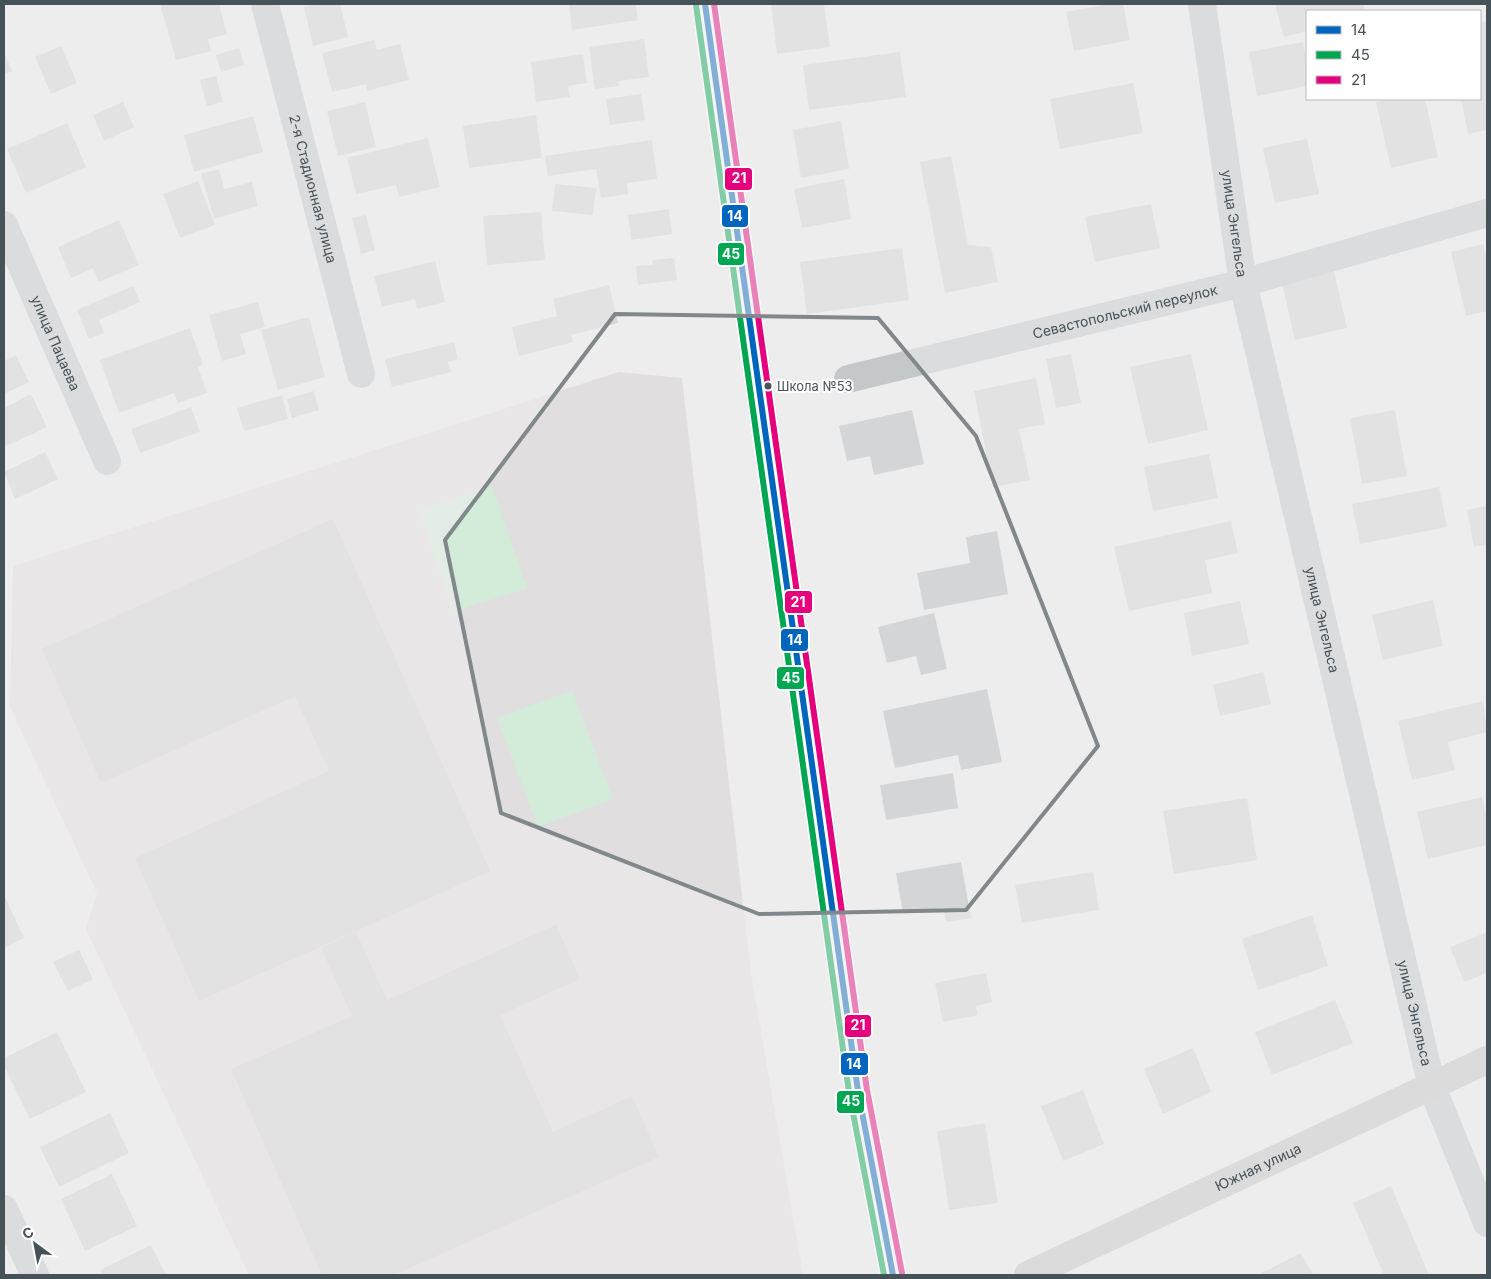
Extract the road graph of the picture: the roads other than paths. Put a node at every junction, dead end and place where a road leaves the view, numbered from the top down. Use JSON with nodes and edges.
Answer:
{"nodes":[{"id":1,"x":265,"y":4,"type":"edge"},
{"id":2,"x":705,"y":4,"type":"edge"},
{"id":3,"x":1202,"y":4,"type":"edge"},
{"id":4,"x":1487,"y":212,"type":"edge"},
{"id":5,"x":4,"y":225,"type":"edge"},
{"id":6,"x":1243,"y":283,"type":"junction"},
{"id":7,"x":362,"y":374,"type":"dead end"},
{"id":8,"x":848,"y":379,"type":"dead end"},
{"id":9,"x":107,"y":461,"type":"dead end"},
{"id":10,"x":1487,"y":1060,"type":"edge"},
{"id":11,"x":1432,"y":1087,"type":"junction"},
{"id":12,"x":4,"y":1210,"type":"edge"},
{"id":13,"x":1487,"y":1223,"type":"edge"},
{"id":14,"x":35,"y":1275,"type":"edge"},
{"id":15,"x":893,"y":1275,"type":"edge"},
{"id":16,"x":1028,"y":1275,"type":"edge"}],
"edges":[{"from":1,"to":7,"type":"street","name":"2-я Стадионная улица"},
{"from":2,"to":15,"type":"main road"},
{"from":3,"to":6,"type":"street","name":"улица Энгельса"},
{"from":4,"to":6,"type":"street","name":"Севастопольский переулок"},
{"from":5,"to":9,"type":"street","name":"улица Пацаева"},
{"from":6,"to":8,"type":"street","name":"Севастопольский переулок"},
{"from":6,"to":11,"type":"street","name":"улица Энгельса"},
{"from":10,"to":11,"type":"main road","name":"Южная улица"},
{"from":11,"to":13,"type":"street","name":"улица Энгельса"},
{"from":11,"to":16,"type":"main road","name":"Южная улица"},
{"from":12,"to":14,"type":"street"}]}
